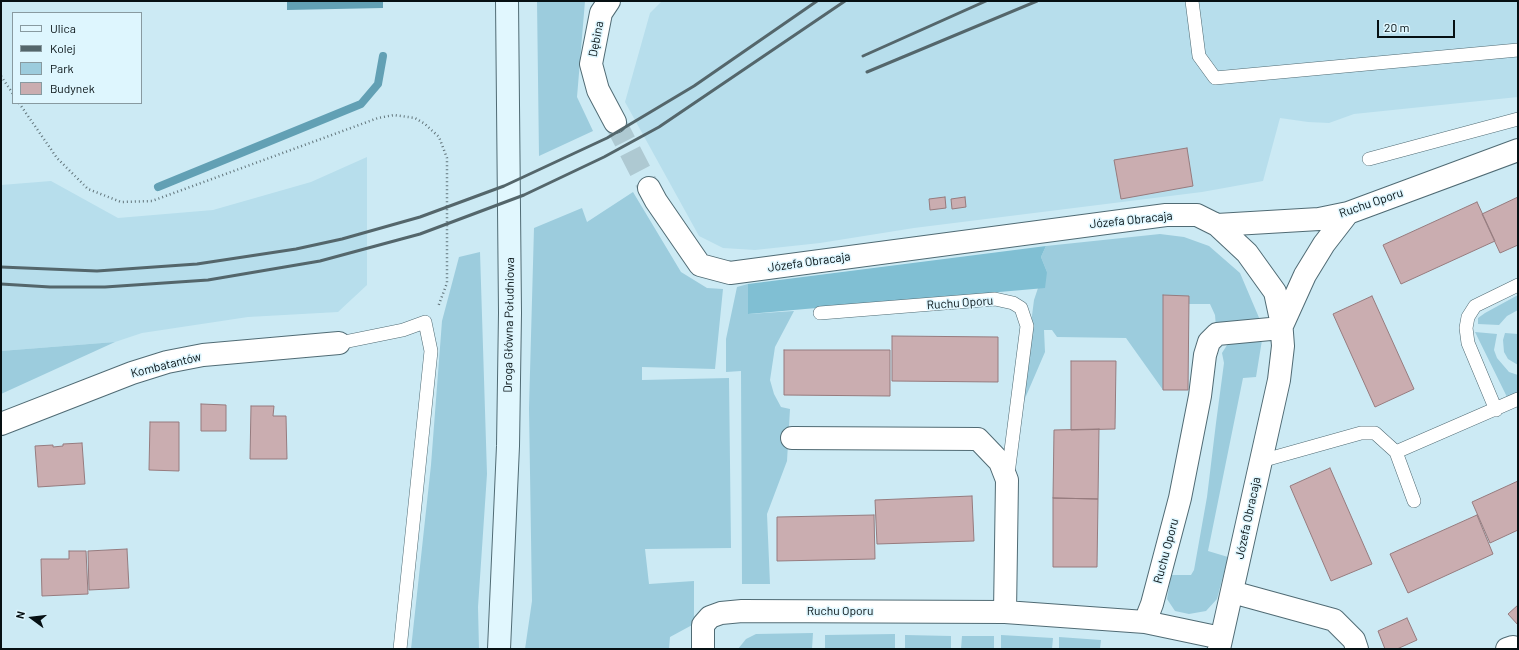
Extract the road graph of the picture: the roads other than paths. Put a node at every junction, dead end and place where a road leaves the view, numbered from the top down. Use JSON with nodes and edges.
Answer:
{"nodes":[{"id":1,"x":507,"y":1,"type":"edge"},
{"id":2,"x":609,"y":1,"type":"edge"},
{"id":3,"x":1192,"y":1,"type":"edge"},
{"id":4,"x":1518,"y":50,"type":"edge"},
{"id":5,"x":1518,"y":119,"type":"edge"},
{"id":6,"x":614,"y":122,"type":"tunnel mouth"},
{"id":7,"x":1518,"y":150,"type":"edge"},
{"id":8,"x":1369,"y":159,"type":"dead end"},
{"id":9,"x":649,"y":188,"type":"tunnel mouth"},
{"id":10,"x":1348,"y":213,"type":"junction"},
{"id":11,"x":1217,"y":225,"type":"junction"},
{"id":12,"x":1518,"y":285,"type":"edge"},
{"id":13,"x":820,"y":313,"type":"dead end"},
{"id":14,"x":1281,"y":328,"type":"junction"},
{"id":15,"x":339,"y":343,"type":"joint"},
{"id":16,"x":1518,"y":399,"type":"edge"},
{"id":17,"x":1496,"y":410,"type":"junction"},
{"id":18,"x":1,"y":424,"type":"edge"},
{"id":19,"x":792,"y":438,"type":"dead end"},
{"id":20,"x":1396,"y":452,"type":"junction"},
{"id":21,"x":1261,"y":461,"type":"junction"},
{"id":22,"x":1007,"y":480,"type":"junction"},
{"id":23,"x":1414,"y":501,"type":"dead end"},
{"id":24,"x":1232,"y":592,"type":"junction"},
{"id":25,"x":1005,"y":612,"type":"junction"},
{"id":26,"x":1145,"y":622,"type":"junction"},
{"id":27,"x":1220,"y":644,"type":"edge"},
{"id":28,"x":400,"y":649,"type":"edge"},
{"id":29,"x":499,"y":649,"type":"edge"},
{"id":30,"x":703,"y":649,"type":"edge"},
{"id":31,"x":1357,"y":649,"type":"edge"},
{"id":32,"x":1506,"y":649,"type":"edge"},
{"id":33,"x":1518,"y":649,"type":"edge"}],
"edges":[{"from":1,"to":29,"type":"main road","name":"Droga Główna Południowa"},
{"from":2,"to":6,"type":"street","name":"Dębina"},
{"from":3,"to":4,"type":"lane"},
{"from":5,"to":8,"type":"lane"},
{"from":7,"to":10,"type":"street","name":"Ruchu Oporu"},
{"from":9,"to":11,"type":"street","name":"Józefa Obracaja"},
{"from":10,"to":11,"type":"street","name":"Ruchu Oporu"},
{"from":10,"to":14,"type":"street"},
{"from":11,"to":14,"type":"street","name":"Józefa Obracaja"},
{"from":12,"to":17,"type":"lane"},
{"from":13,"to":22,"type":"lane","name":"Ruchu Oporu"},
{"from":14,"to":21,"type":"street","name":"Józefa Obracaja"},
{"from":14,"to":26,"type":"street","name":"Ruchu Oporu"},
{"from":15,"to":18,"type":"street","name":"Kombatantów"},
{"from":15,"to":28,"type":"lane"},
{"from":16,"to":17,"type":"lane"},
{"from":17,"to":20,"type":"lane"},
{"from":19,"to":22,"type":"street","name":"Ruchu Oporu"},
{"from":20,"to":21,"type":"lane"},
{"from":20,"to":23,"type":"lane"},
{"from":21,"to":24,"type":"street","name":"Józefa Obracaja"},
{"from":22,"to":25,"type":"street","name":"Ruchu Oporu"},
{"from":24,"to":27,"type":"street","name":"Józefa Obracaja"},
{"from":24,"to":31,"type":"street"},
{"from":25,"to":26,"type":"street","name":"Ruchu Oporu"},
{"from":25,"to":30,"type":"street","name":"Ruchu Oporu"},
{"from":26,"to":27,"type":"street","name":"Ruchu Oporu"},
{"from":32,"to":33,"type":"street"}]}
